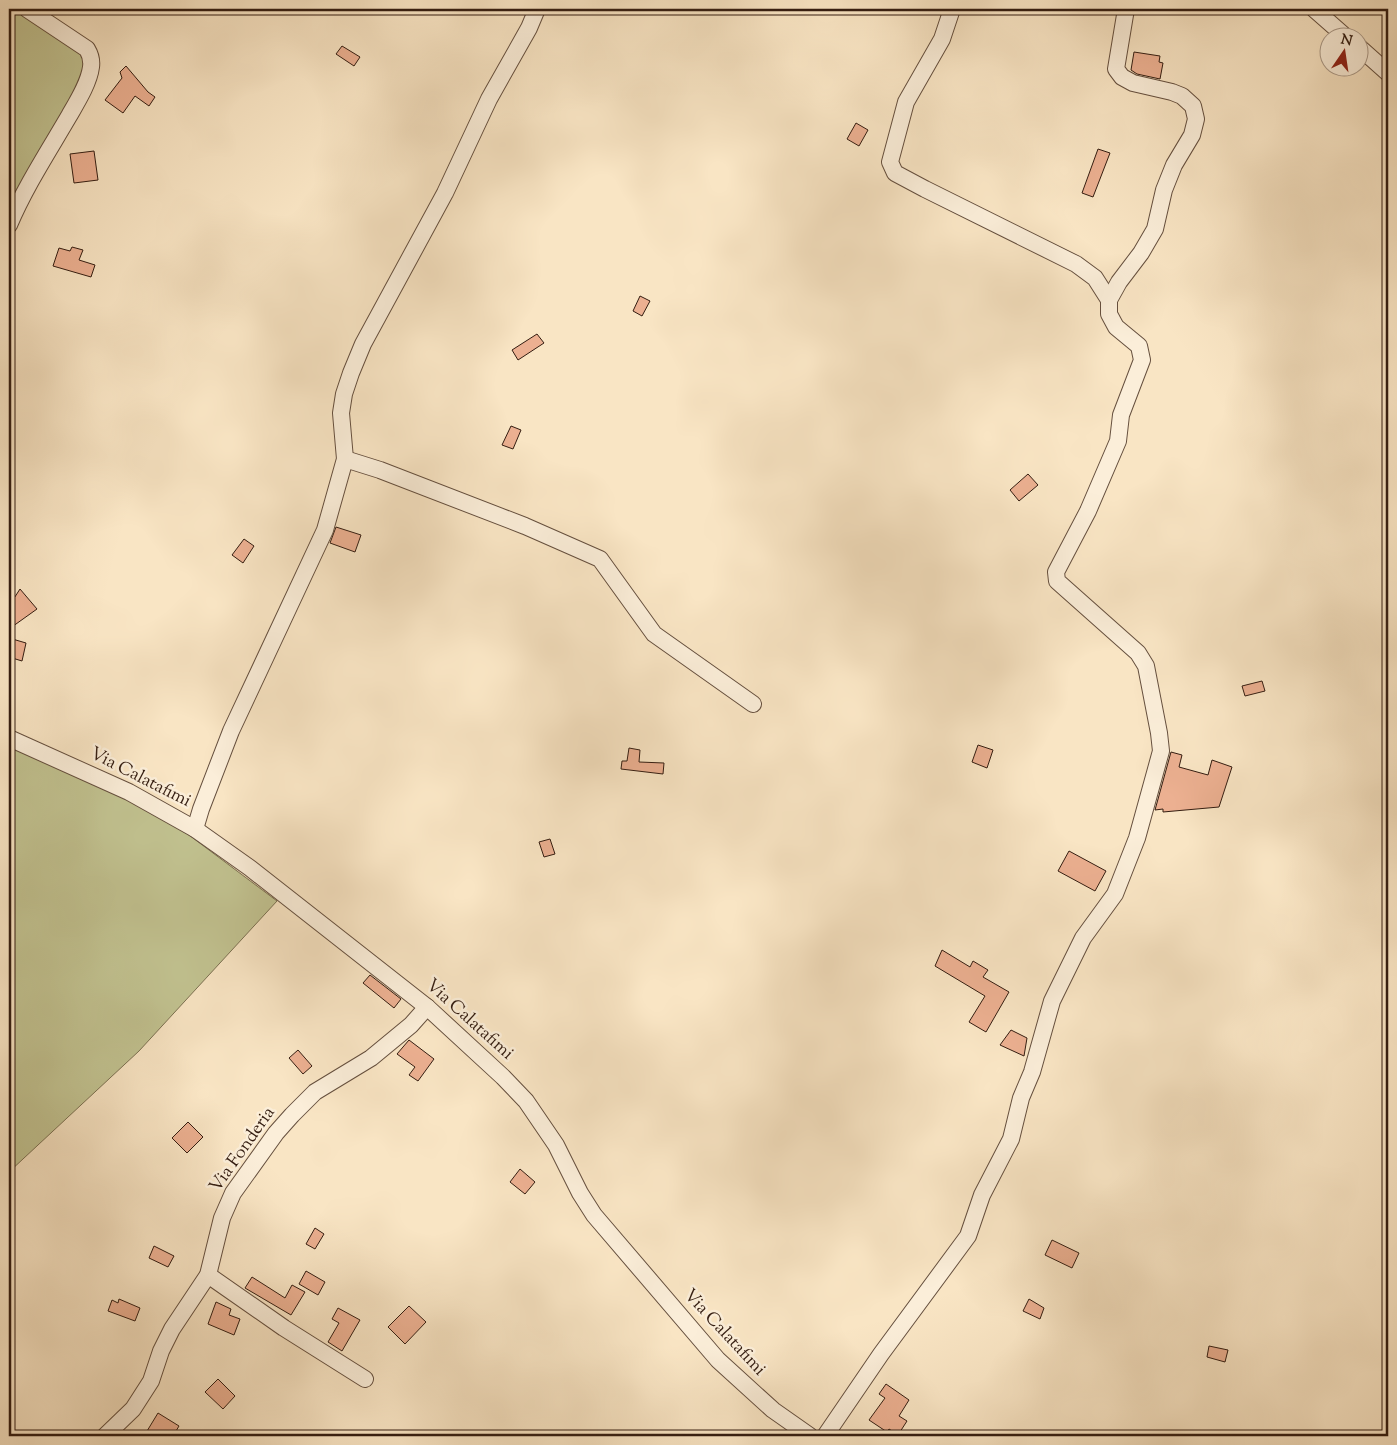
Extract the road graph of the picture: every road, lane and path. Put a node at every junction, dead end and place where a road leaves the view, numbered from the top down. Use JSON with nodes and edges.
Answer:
{"nodes":[{"id":1,"x":27,"y":9,"type":"edge"},
{"id":2,"x":537,"y":9,"type":"edge"},
{"id":3,"x":952,"y":9,"type":"edge"},
{"id":4,"x":1126,"y":9,"type":"edge"},
{"id":5,"x":1314,"y":9,"type":"edge"},
{"id":6,"x":1336,"y":28,"type":"edge"},
{"id":7,"x":1370,"y":57,"type":"edge"},
{"id":8,"x":1388,"y":73,"type":"edge"},
{"id":9,"x":9,"y":225,"type":"edge"},
{"id":10,"x":1109,"y":300,"type":"junction"},
{"id":11,"x":345,"y":459,"type":"junction"},
{"id":12,"x":753,"y":704,"type":"dead end"},
{"id":13,"x":9,"y":738,"type":"edge"},
{"id":14,"x":195,"y":829,"type":"junction"},
{"id":15,"x":427,"y":1007,"type":"junction"},
{"id":16,"x":208,"y":1275,"type":"junction"},
{"id":17,"x":365,"y":1379,"type":"dead end"},
{"id":18,"x":105,"y":1436,"type":"edge"},
{"id":19,"x":810,"y":1436,"type":"edge"},
{"id":20,"x":825,"y":1436,"type":"edge"}],
"edges":[{"from":1,"to":9,"type":"street"},
{"from":2,"to":11,"type":"street"},
{"from":3,"to":10,"type":"street"},
{"from":4,"to":10,"type":"street"},
{"from":5,"to":6,"type":"street"},
{"from":7,"to":8,"type":"street"},
{"from":10,"to":20,"type":"street"},
{"from":11,"to":12,"type":"street"},
{"from":11,"to":14,"type":"street"},
{"from":13,"to":14,"type":"street","name":"Via Calatafimi"},
{"from":14,"to":15,"type":"street","name":"Via Calatafimi"},
{"from":15,"to":16,"type":"street","name":"Via Fonderia"},
{"from":15,"to":19,"type":"street","name":"Via Calatafimi"},
{"from":16,"to":17,"type":"street"},
{"from":16,"to":18,"type":"street","name":"Via Fonderia"}]}
